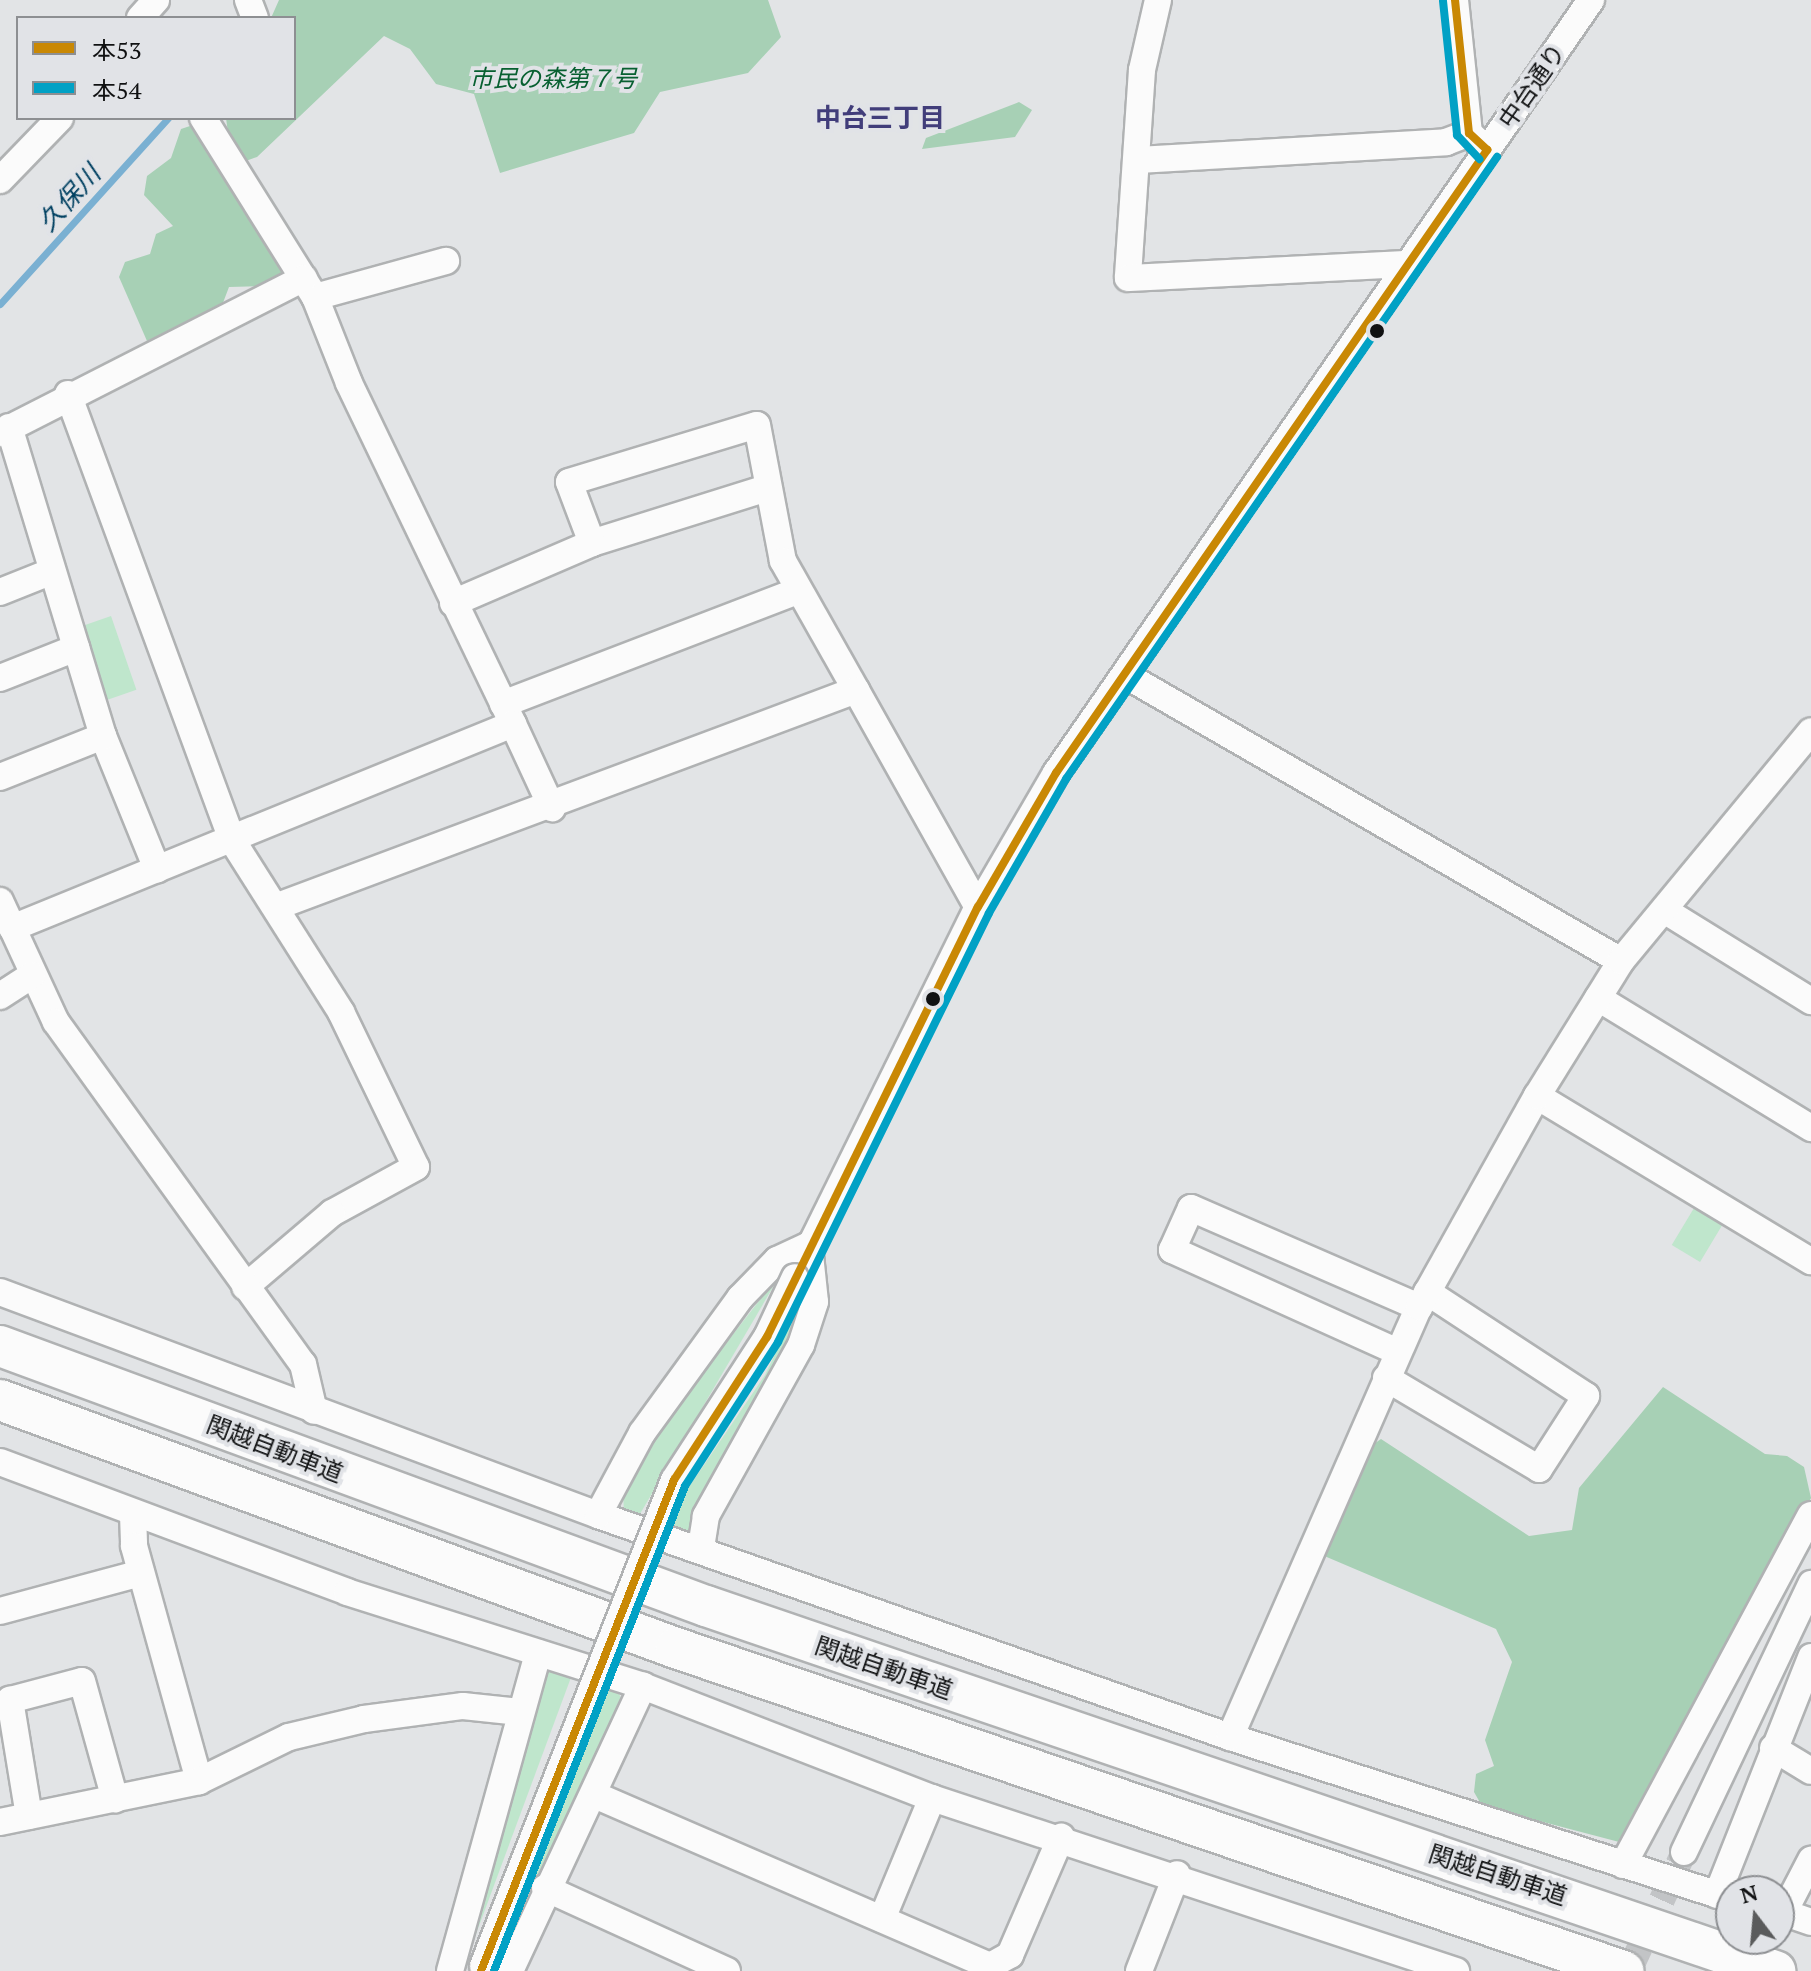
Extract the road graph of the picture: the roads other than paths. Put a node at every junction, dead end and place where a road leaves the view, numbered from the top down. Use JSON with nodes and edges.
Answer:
{"nodes":[{"id":1,"x":156,"y":0,"type":"edge"},
{"id":2,"x":1158,"y":0,"type":"edge"},
{"id":3,"x":1455,"y":0,"type":"edge"},
{"id":4,"x":1591,"y":0,"type":"edge"},
{"id":5,"x":142,"y":16,"type":"edge"},
{"id":6,"x":58,"y":120,"type":"edge"},
{"id":7,"x":204,"y":120,"type":"edge"},
{"id":8,"x":1478,"y":142,"type":"junction"},
{"id":9,"x":1138,"y":160,"type":"junction"},
{"id":10,"x":0,"y":180,"type":"edge"},
{"id":11,"x":446,"y":261,"type":"dead end"},
{"id":12,"x":1407,"y":264,"type":"junction"},
{"id":13,"x":310,"y":287,"type":"junction"},
{"id":14,"x":68,"y":394,"type":"junction"},
{"id":15,"x":4,"y":430,"type":"edge"},
{"id":16,"x":767,"y":488,"type":"junction"},
{"id":17,"x":592,"y":543,"type":"junction"},
{"id":18,"x":50,"y":572,"type":"junction"},
{"id":19,"x":797,"y":591,"type":"junction"},
{"id":20,"x":0,"y":592,"type":"edge"},
{"id":21,"x":453,"y":603,"type":"junction"},
{"id":22,"x":76,"y":648,"type":"junction"},
{"id":23,"x":1127,"y":676,"type":"junction"},
{"id":24,"x":0,"y":678,"type":"edge"},
{"id":25,"x":856,"y":690,"type":"junction"},
{"id":26,"x":508,"y":714,"type":"junction"},
{"id":27,"x":1811,"y":731,"type":"edge"},
{"id":28,"x":103,"y":736,"type":"junction"},
{"id":29,"x":0,"y":777,"type":"edge"},
{"id":30,"x":552,"y":808,"type":"junction"},
{"id":31,"x":232,"y":840,"type":"junction"},
{"id":32,"x":157,"y":869,"type":"junction"},
{"id":33,"x":0,"y":901,"type":"edge"},
{"id":34,"x":278,"y":906,"type":"junction"},
{"id":35,"x":978,"y":907,"type":"junction"},
{"id":36,"x":1664,"y":910,"type":"junction"},
{"id":37,"x":12,"y":928,"type":"junction"},
{"id":38,"x":1621,"y":961,"type":"junction"},
{"id":39,"x":32,"y":975,"type":"junction"},
{"id":40,"x":0,"y":996,"type":"edge"},
{"id":41,"x":1598,"y":998,"type":"junction"},
{"id":42,"x":1811,"y":1001,"type":"edge"},
{"id":43,"x":1537,"y":1096,"type":"junction"},
{"id":44,"x":1811,"y":1128,"type":"edge"},
{"id":45,"x":809,"y":1245,"type":"junction"},
{"id":46,"x":1811,"y":1261,"type":"edge"},
{"id":47,"x":245,"y":1287,"type":"junction"},
{"id":48,"x":0,"y":1292,"type":"edge"},
{"id":49,"x":1423,"y":1300,"type":"junction"},
{"id":50,"x":0,"y":1346,"type":"edge"},
{"id":51,"x":1398,"y":1352,"type":"junction"},
{"id":52,"x":1386,"y":1378,"type":"junction"},
{"id":53,"x":0,"y":1400,"type":"edge"},
{"id":54,"x":314,"y":1411,"type":"junction"},
{"id":55,"x":0,"y":1462,"type":"edge"},
{"id":56,"x":133,"y":1514,"type":"junction"},
{"id":57,"x":598,"y":1515,"type":"junction"},
{"id":58,"x":1811,"y":1515,"type":"edge"},
{"id":59,"x":701,"y":1548,"type":"junction"},
{"id":60,"x":141,"y":1573,"type":"junction"},
{"id":61,"x":1811,"y":1584,"type":"edge"},
{"id":62,"x":0,"y":1611,"type":"edge"},
{"id":63,"x":538,"y":1653,"type":"junction"},
{"id":64,"x":1811,"y":1657,"type":"edge"},
{"id":65,"x":643,"y":1686,"type":"junction"},
{"id":66,"x":520,"y":1712,"type":"junction"},
{"id":67,"x":1230,"y":1737,"type":"junction"},
{"id":68,"x":1773,"y":1748,"type":"junction"},
{"id":69,"x":1811,"y":1771,"type":"edge"},
{"id":70,"x":199,"y":1781,"type":"junction"},
{"id":71,"x":597,"y":1796,"type":"junction"},
{"id":72,"x":932,"y":1798,"type":"junction"},
{"id":73,"x":115,"y":1799,"type":"junction"},
{"id":74,"x":29,"y":1816,"type":"junction"},
{"id":75,"x":0,"y":1822,"type":"edge"},
{"id":76,"x":1061,"y":1837,"type":"junction"},
{"id":77,"x":1684,"y":1852,"type":"tunnel mouth"},
{"id":78,"x":1811,"y":1860,"type":"edge"},
{"id":79,"x":1623,"y":1865,"type":"junction"},
{"id":80,"x":1177,"y":1874,"type":"junction"},
{"id":81,"x":1731,"y":1875,"type":"edge"},
{"id":82,"x":545,"y":1888,"type":"junction"},
{"id":83,"x":1795,"y":1888,"type":"edge"},
{"id":84,"x":1715,"y":1894,"type":"edge"},
{"id":85,"x":882,"y":1919,"type":"junction"},
{"id":86,"x":1148,"y":1968,"type":"edge"},
{"id":87,"x":482,"y":1969,"type":"edge"},
{"id":88,"x":513,"y":1970,"type":"edge"},
{"id":89,"x":450,"y":1971,"type":"edge"},
{"id":90,"x":727,"y":1971,"type":"edge"},
{"id":91,"x":1456,"y":1971,"type":"edge"},
{"id":92,"x":1623,"y":1971,"type":"edge"},
{"id":93,"x":1775,"y":1971,"type":"edge"}],
"edges":[{"from":1,"to":5,"type":"street"},
{"from":2,"to":9,"type":"street"},
{"from":3,"to":8,"type":"street"},
{"from":4,"to":8,"type":"street","name":"中台通り"},
{"from":6,"to":10,"type":"street"},
{"from":7,"to":13,"type":"street"},
{"from":8,"to":9,"type":"street"},
{"from":8,"to":12,"type":"street","name":"中台通り"},
{"from":9,"to":12,"type":"street"},
{"from":11,"to":13,"type":"street"},
{"from":12,"to":23,"type":"street","name":"中台通り"},
{"from":13,"to":14,"type":"street"},
{"from":13,"to":21,"type":"street"},
{"from":14,"to":15,"type":"street"},
{"from":14,"to":31,"type":"street"},
{"from":15,"to":18,"type":"street"},
{"from":16,"to":17,"type":"street"},
{"from":16,"to":17,"type":"street"},
{"from":16,"to":19,"type":"street"},
{"from":17,"to":21,"type":"street"},
{"from":18,"to":20,"type":"street"},
{"from":18,"to":22,"type":"street"},
{"from":19,"to":25,"type":"street"},
{"from":19,"to":26,"type":"street"},
{"from":21,"to":26,"type":"street"},
{"from":22,"to":24,"type":"street"},
{"from":22,"to":28,"type":"street"},
{"from":23,"to":35,"type":"street","name":"中台通り"},
{"from":23,"to":38,"type":"street"},
{"from":25,"to":30,"type":"street"},
{"from":25,"to":35,"type":"street"},
{"from":26,"to":30,"type":"street"},
{"from":26,"to":31,"type":"street"},
{"from":27,"to":36,"type":"street"},
{"from":28,"to":29,"type":"street"},
{"from":28,"to":32,"type":"street"},
{"from":30,"to":34,"type":"street"},
{"from":31,"to":32,"type":"street"},
{"from":31,"to":34,"type":"street"},
{"from":32,"to":37,"type":"street"},
{"from":33,"to":37,"type":"street"},
{"from":34,"to":47,"type":"street"},
{"from":35,"to":45,"type":"street","name":"中台通り"},
{"from":36,"to":38,"type":"street"},
{"from":36,"to":42,"type":"street"},
{"from":37,"to":39,"type":"street"},
{"from":38,"to":41,"type":"street"},
{"from":39,"to":40,"type":"street"},
{"from":39,"to":47,"type":"street"},
{"from":41,"to":43,"type":"street"},
{"from":41,"to":44,"type":"street"},
{"from":43,"to":46,"type":"street"},
{"from":43,"to":49,"type":"street"},
{"from":45,"to":57,"type":"street"},
{"from":45,"to":59,"type":"street"},
{"from":45,"to":87,"type":"street","name":"中台通り","bridge":true},
{"from":47,"to":54,"type":"street"},
{"from":48,"to":54,"type":"street"},
{"from":49,"to":51,"type":"street"},
{"from":49,"to":51,"type":"street"},
{"from":49,"to":52,"type":"street"},
{"from":50,"to":93,"type":"highway","name":"関越自動車道"},
{"from":51,"to":52,"type":"street"},
{"from":52,"to":67,"type":"street"},
{"from":53,"to":92,"type":"highway","name":"関越自動車道"},
{"from":54,"to":57,"type":"street"},
{"from":55,"to":56,"type":"street"},
{"from":56,"to":60,"type":"street"},
{"from":56,"to":63,"type":"street"},
{"from":57,"to":59,"type":"street"},
{"from":58,"to":79,"type":"street"},
{"from":59,"to":67,"type":"street"},
{"from":60,"to":62,"type":"street"},
{"from":60,"to":70,"type":"street"},
{"from":61,"to":77,"type":"street"},
{"from":63,"to":65,"type":"street"},
{"from":63,"to":66,"type":"street"},
{"from":64,"to":68,"type":"street"},
{"from":65,"to":71,"type":"street"},
{"from":65,"to":72,"type":"street"},
{"from":66,"to":70,"type":"street"},
{"from":66,"to":89,"type":"street"},
{"from":67,"to":79,"type":"street"},
{"from":68,"to":69,"type":"street"},
{"from":68,"to":81,"type":"street"},
{"from":70,"to":73,"type":"street"},
{"from":71,"to":82,"type":"street"},
{"from":71,"to":85,"type":"street"},
{"from":72,"to":76,"type":"street"},
{"from":72,"to":85,"type":"street"},
{"from":73,"to":74,"type":"street"},
{"from":73,"to":74,"type":"street"},
{"from":74,"to":75,"type":"street"},
{"from":76,"to":80,"type":"street"},
{"from":76,"to":85,"type":"street"},
{"from":78,"to":83,"type":"street"},
{"from":79,"to":84,"type":"street"},
{"from":80,"to":86,"type":"street"},
{"from":80,"to":91,"type":"street"},
{"from":82,"to":88,"type":"street"},
{"from":82,"to":90,"type":"street"}]}
